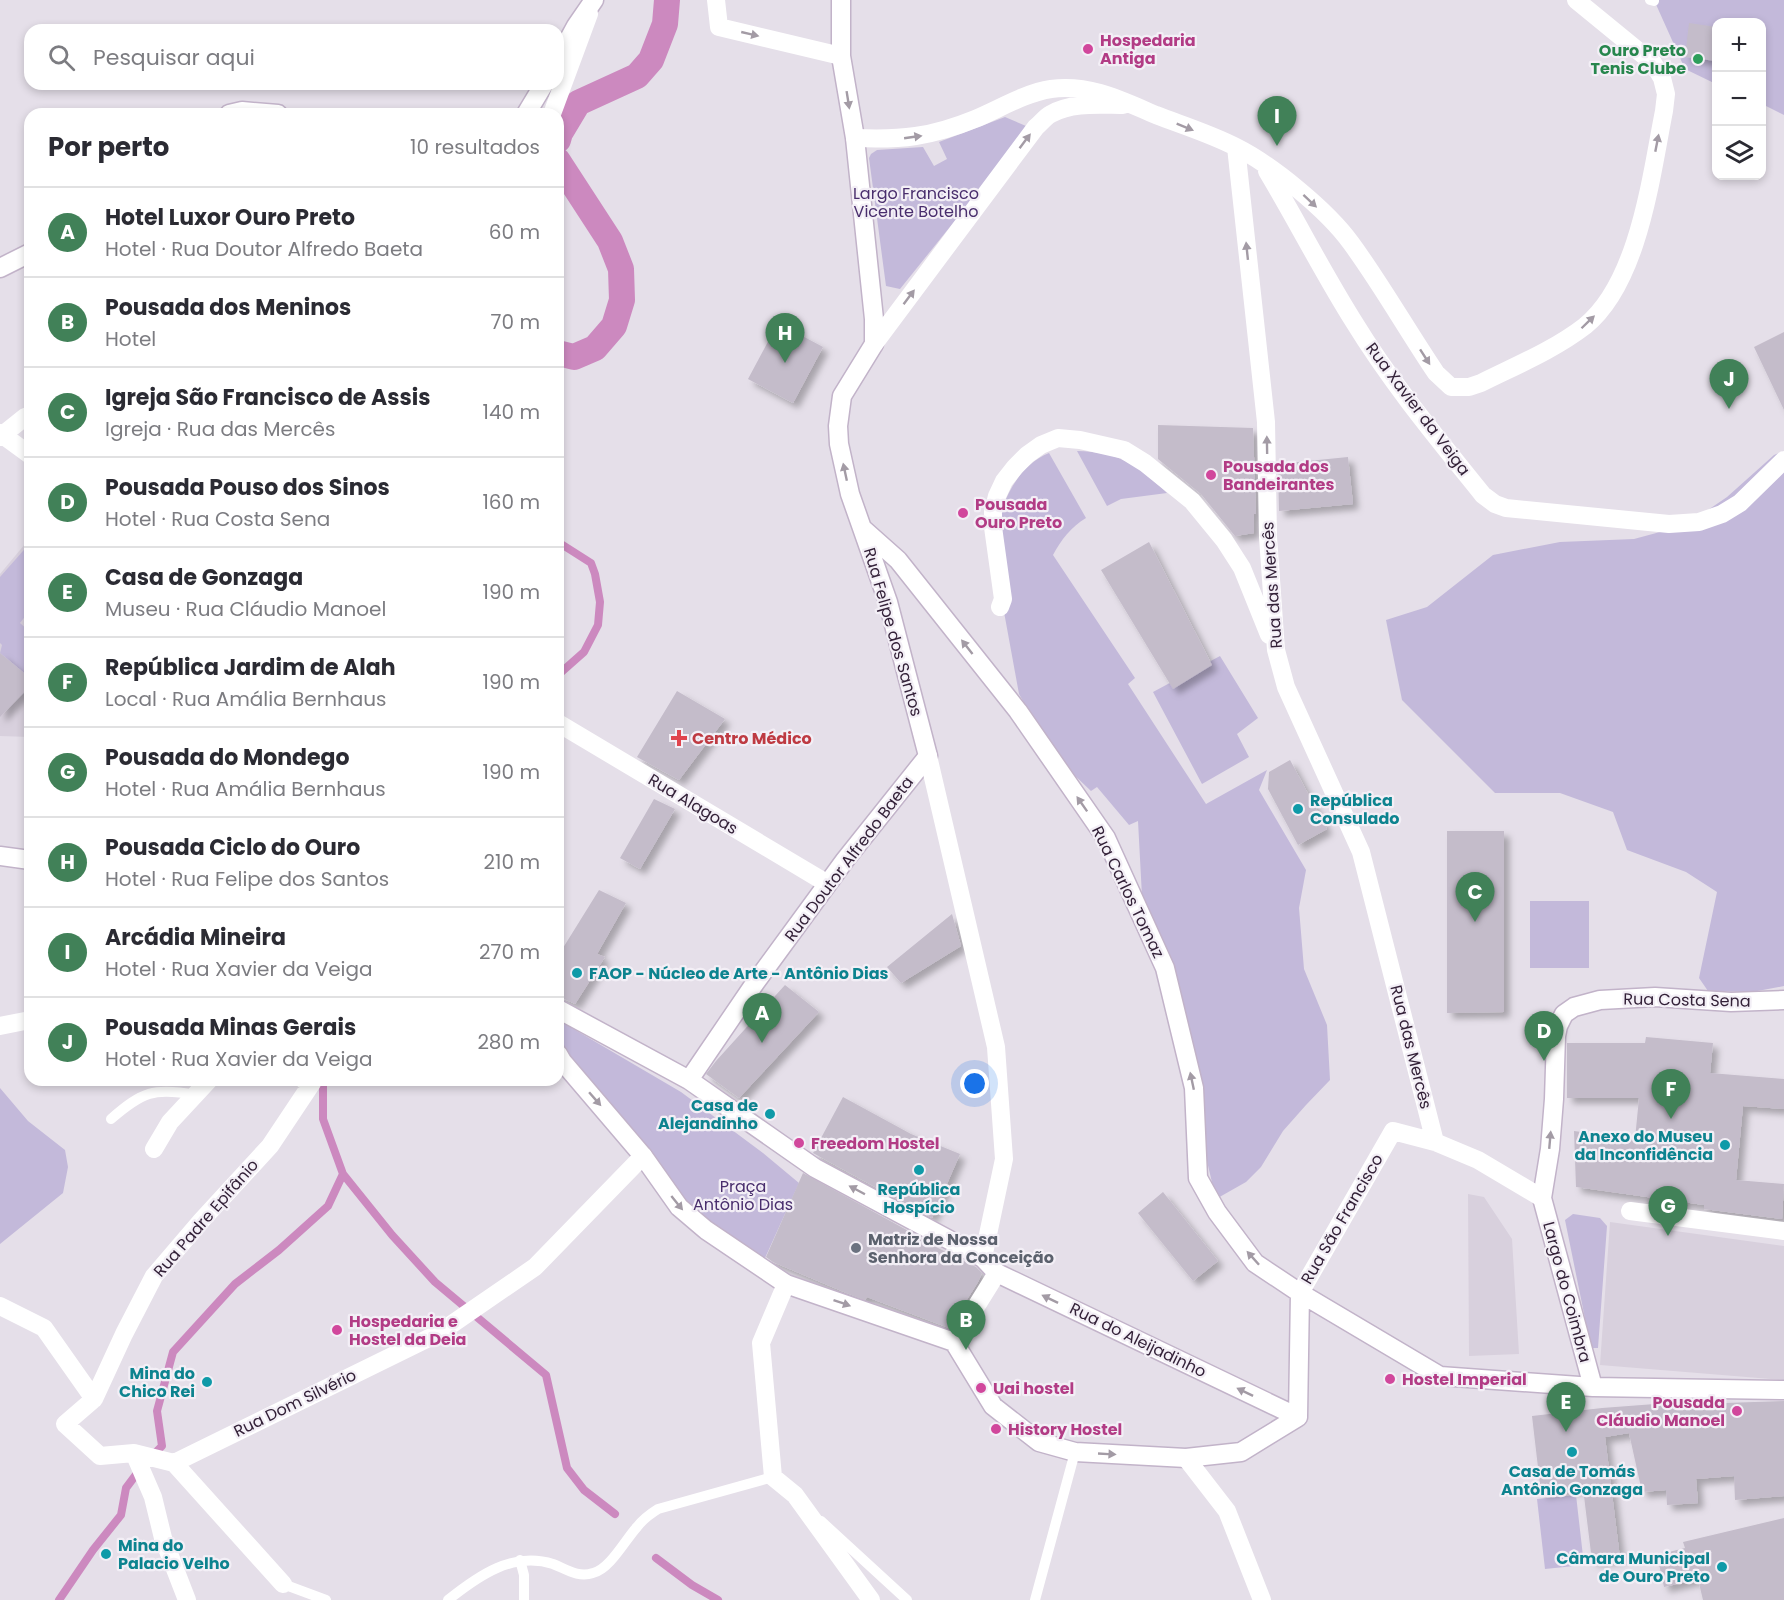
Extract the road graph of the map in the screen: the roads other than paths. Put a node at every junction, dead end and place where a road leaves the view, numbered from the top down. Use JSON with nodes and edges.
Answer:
{"nodes":[{"id":1,"x":716,"y":0,"type":"edge"},
{"id":2,"x":841,"y":0,"type":"edge"},
{"id":3,"x":1576,"y":0,"type":"edge"},
{"id":4,"x":593,"y":1,"type":"edge"},
{"id":5,"x":564,"y":47,"type":"edge"},
{"id":6,"x":841,"y":56,"type":"junction"},
{"id":7,"x":564,"y":81,"type":"edge"},
{"id":8,"x":540,"y":90,"type":"edge"},
{"id":9,"x":561,"y":90,"type":"edge"},
{"id":10,"x":1131,"y":105,"type":"junction"},
{"id":11,"x":530,"y":108,"type":"edge"},
{"id":12,"x":554,"y":108,"type":"edge"},
{"id":13,"x":855,"y":138,"type":"junction"},
{"id":14,"x":1236,"y":147,"type":"junction"},
{"id":15,"x":1264,"y":165,"type":"junction"},
{"id":16,"x":24,"y":256,"type":"edge"},
{"id":17,"x":0,"y":268,"type":"edge"},
{"id":18,"x":874,"y":344,"type":"junction"},
{"id":19,"x":24,"y":418,"type":"edge"},
{"id":20,"x":1,"y":435,"type":"edge"},
{"id":21,"x":24,"y":451,"type":"edge"},
{"id":22,"x":1784,"y":460,"type":"edge"},
{"id":23,"x":862,"y":528,"type":"junction"},
{"id":24,"x":1000,"y":607,"type":"dead end"},
{"id":25,"x":1276,"y":650,"type":"junction"},
{"id":26,"x":564,"y":727,"type":"edge"},
{"id":27,"x":928,"y":756,"type":"junction"},
{"id":28,"x":0,"y":856,"type":"edge"},
{"id":29,"x":24,"y":859,"type":"edge"},
{"id":30,"x":828,"y":884,"type":"junction"},
{"id":31,"x":1784,"y":1000,"type":"edge"},
{"id":32,"x":564,"y":1012,"type":"edge"},
{"id":33,"x":24,"y":1021,"type":"edge"},
{"id":34,"x":0,"y":1026,"type":"edge"},
{"id":35,"x":564,"y":1063,"type":"edge"},
{"id":36,"x":689,"y":1080,"type":"junction"},
{"id":37,"x":203,"y":1086,"type":"edge"},
{"id":38,"x":310,"y":1086,"type":"edge"},
{"id":39,"x":195,"y":1095,"type":"junction"},
{"id":40,"x":111,"y":1119,"type":"dead end"},
{"id":41,"x":1436,"y":1142,"type":"junction"},
{"id":42,"x":154,"y":1149,"type":"dead end"},
{"id":43,"x":644,"y":1156,"type":"junction"},
{"id":44,"x":1542,"y":1198,"type":"junction"},
{"id":45,"x":1629,"y":1212,"type":"dead end"},
{"id":46,"x":1784,"y":1231,"type":"edge"},
{"id":47,"x":983,"y":1258,"type":"junction"},
{"id":48,"x":998,"y":1273,"type":"junction"},
{"id":49,"x":786,"y":1284,"type":"junction"},
{"id":50,"x":1300,"y":1293,"type":"junction"},
{"id":51,"x":0,"y":1306,"type":"edge"},
{"id":52,"x":954,"y":1342,"type":"junction"},
{"id":53,"x":1593,"y":1387,"type":"junction"},
{"id":54,"x":1784,"y":1390,"type":"edge"},
{"id":55,"x":94,"y":1399,"type":"junction"},
{"id":56,"x":1298,"y":1417,"type":"junction"},
{"id":57,"x":1075,"y":1452,"type":"junction"},
{"id":58,"x":134,"y":1453,"type":"junction"},
{"id":59,"x":1186,"y":1458,"type":"junction"},
{"id":60,"x":174,"y":1463,"type":"junction"},
{"id":61,"x":773,"y":1477,"type":"junction"},
{"id":62,"x":795,"y":1496,"type":"junction"},
{"id":63,"x":520,"y":1560,"type":"junction"},
{"id":64,"x":283,"y":1584,"type":"joint"},
{"id":65,"x":187,"y":1600,"type":"edge"},
{"id":66,"x":326,"y":1600,"type":"edge"},
{"id":67,"x":448,"y":1600,"type":"edge"},
{"id":68,"x":524,"y":1600,"type":"edge"},
{"id":69,"x":871,"y":1600,"type":"edge"},
{"id":70,"x":907,"y":1600,"type":"edge"},
{"id":71,"x":1035,"y":1600,"type":"edge"},
{"id":72,"x":1262,"y":1600,"type":"edge"}],
"edges":[{"from":1,"to":6,"type":"street","one_way":true},
{"from":2,"to":6,"type":"street"},
{"from":15,"to":3,"type":"street","one_way":true},
{"from":4,"to":5,"type":"street"},
{"from":4,"to":7,"type":"street"},
{"from":6,"to":13,"type":"street","one_way":true},
{"from":8,"to":11,"type":"street"},
{"from":9,"to":12,"type":"street"},
{"from":13,"to":10,"type":"street","name":"Rua Xavier da Veiga","one_way":true},
{"from":10,"to":14,"type":"street","name":"Rua Xavier da Veiga","one_way":true},
{"from":18,"to":10,"type":"street","name":"Rua Felipe dos Santos","one_way":true},
{"from":13,"to":18,"type":"street"},
{"from":14,"to":15,"type":"street","name":"Rua Xavier da Veiga"},
{"from":25,"to":14,"type":"street","name":"Rua das Mercês","one_way":true},
{"from":15,"to":22,"type":"street","name":"Rua Xavier da Veiga"},
{"from":16,"to":17,"type":"street"},
{"from":23,"to":18,"type":"street","name":"Rua Felipe dos Santos","one_way":true},
{"from":19,"to":20,"type":"street"},
{"from":20,"to":21,"type":"street"},
{"from":23,"to":27,"type":"street","name":"Rua Felipe dos Santos"},
{"from":50,"to":23,"type":"street","name":"Rua Carlos Tomaz","one_way":true},
{"from":24,"to":25,"type":"street"},
{"from":25,"to":41,"type":"street","name":"Rua das Mercês"},
{"from":26,"to":30,"type":"street","name":"Rua Alagoas"},
{"from":27,"to":30,"type":"street","name":"Rua Doutor Alfredo Baeta"},
{"from":27,"to":47,"type":"street","name":"Rua Felipe dos Santos"},
{"from":28,"to":29,"type":"street"},
{"from":30,"to":36,"type":"street","name":"Rua Doutor Alfredo Baeta"},
{"from":44,"to":31,"type":"street","name":"Rua Costa Sena","one_way":true},
{"from":32,"to":36,"type":"street"},
{"from":33,"to":34,"type":"street"},
{"from":35,"to":43,"type":"street","one_way":true},
{"from":47,"to":36,"type":"street","name":"Rua do Aleijadinho","one_way":true},
{"from":37,"to":39,"type":"street"},
{"from":38,"to":55,"type":"street","name":"Rua Padre Epifânio"},
{"from":39,"to":40,"type":"lane"},
{"from":39,"to":42,"type":"street"},
{"from":41,"to":44,"type":"street"},
{"from":41,"to":50,"type":"street","name":"Rua São Francisco"},
{"from":43,"to":49,"type":"street","one_way":true},
{"from":43,"to":60,"type":"street","name":"Rua Dom Silvério"},
{"from":44,"to":53,"type":"street","name":"Largo do Coimbra"},
{"from":45,"to":46,"type":"street"},
{"from":47,"to":48,"type":"street","name":"Rua do Aleijadinho"},
{"from":48,"to":52,"type":"street"},
{"from":56,"to":48,"type":"street","name":"Rua do Aleijadinho","one_way":true},
{"from":49,"to":52,"type":"street","one_way":true},
{"from":49,"to":61,"type":"street"},
{"from":50,"to":53,"type":"street","name":"Rua Carlos Tomaz"},
{"from":50,"to":56,"type":"street","name":"Rua São Francisco"},
{"from":51,"to":55,"type":"street"},
{"from":52,"to":57,"type":"street"},
{"from":53,"to":54,"type":"street","name":"Rua Carlos Tomaz"},
{"from":55,"to":58,"type":"street"},
{"from":56,"to":59,"type":"street"},
{"from":57,"to":59,"type":"street","one_way":true},
{"from":57,"to":71,"type":"lane"},
{"from":58,"to":60,"type":"street"},
{"from":58,"to":65,"type":"street"},
{"from":59,"to":72,"type":"street"},
{"from":60,"to":64,"type":"street"},
{"from":61,"to":62,"type":"street"},
{"from":61,"to":63,"type":"lane"},
{"from":62,"to":69,"type":"street"},
{"from":62,"to":70,"type":"lane"},
{"from":63,"to":67,"type":"lane"},
{"from":63,"to":68,"type":"lane"},
{"from":64,"to":66,"type":"lane"}]}
